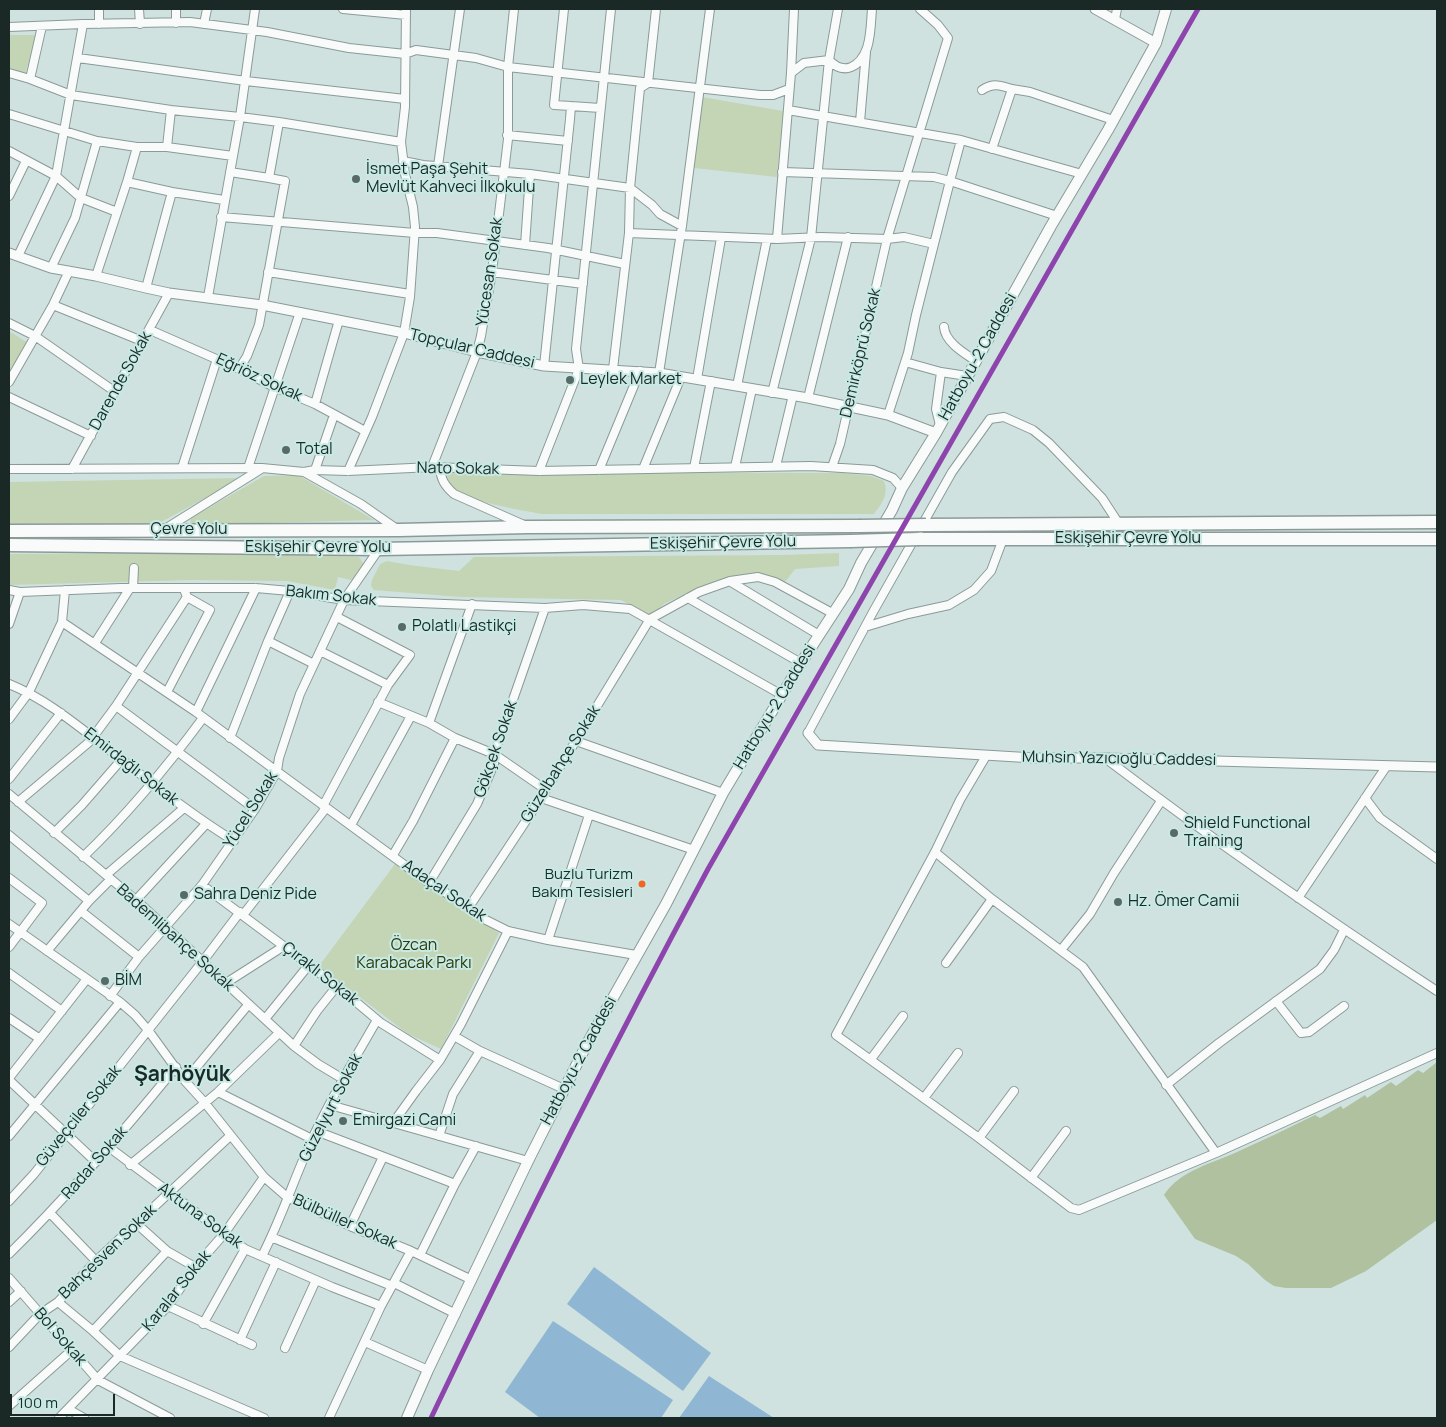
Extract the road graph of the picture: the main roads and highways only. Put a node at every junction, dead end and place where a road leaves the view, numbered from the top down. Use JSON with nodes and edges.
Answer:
{"nodes":[{"id":1,"x":1166,"y":9,"type":"edge"},
{"id":2,"x":1437,"y":522,"type":"edge"},
{"id":3,"x":399,"y":530,"type":"joint"},
{"id":4,"x":9,"y":531,"type":"edge"},
{"id":5,"x":1437,"y":539,"type":"edge"},
{"id":6,"x":9,"y":545,"type":"edge"},
{"id":7,"x":407,"y":1418,"type":"edge"}],
"edges":[{"from":1,"to":7,"type":"main road","name":"Hatboyu-2 Caddesi"},
{"from":2,"to":3,"type":"highway","name":"Eskişehir Çevre Yolu","bridge":true},
{"from":3,"to":4,"type":"highway","name":"Çevre Yolu"},
{"from":5,"to":6,"type":"highway","name":"Eskişehir Çevre Yolu","bridge":true}]}
